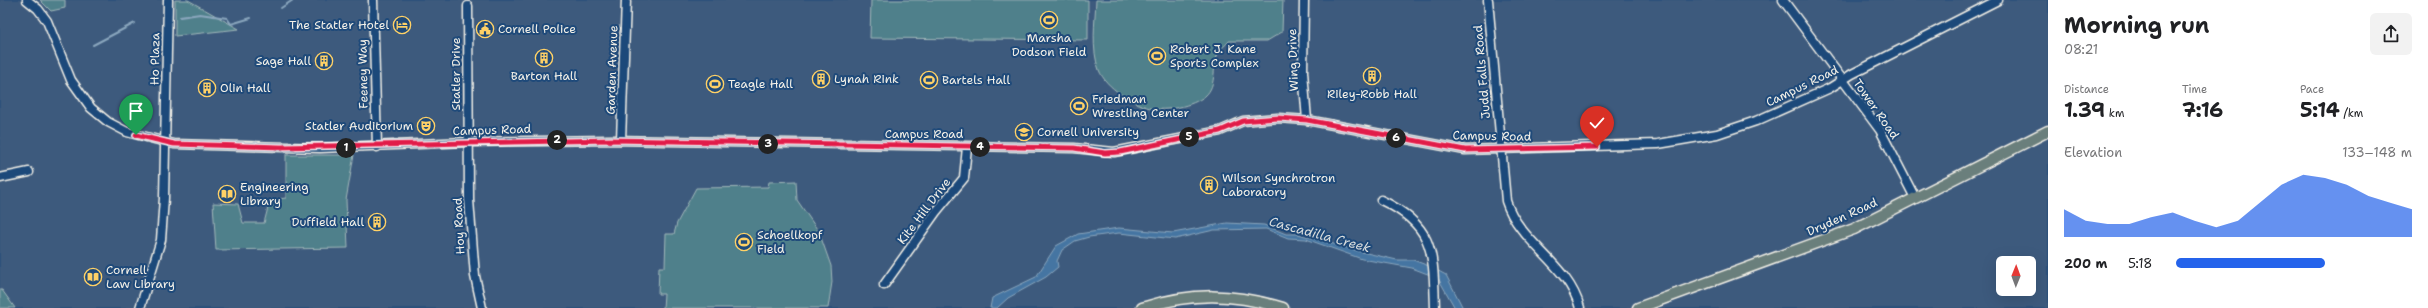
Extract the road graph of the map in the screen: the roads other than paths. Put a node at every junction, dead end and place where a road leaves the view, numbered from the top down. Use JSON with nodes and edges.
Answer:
{"nodes":[{"id":1,"x":27,"y":0,"type":"edge"},
{"id":2,"x":168,"y":0,"type":"edge"},
{"id":3,"x":373,"y":0,"type":"edge"},
{"id":4,"x":626,"y":0,"type":"edge"},
{"id":5,"x":1304,"y":0,"type":"edge"},
{"id":6,"x":1488,"y":0,"type":"edge"},
{"id":7,"x":1783,"y":0,"type":"edge"},
{"id":8,"x":1998,"y":0,"type":"edge"},
{"id":9,"x":468,"y":6,"type":"dead end"},
{"id":10,"x":1842,"y":80,"type":"junction"},
{"id":11,"x":1307,"y":120,"type":"junction"},
{"id":12,"x":2048,"y":131,"type":"edge"},
{"id":13,"x":621,"y":140,"type":"junction"},
{"id":14,"x":468,"y":142,"type":"junction"},
{"id":15,"x":165,"y":143,"type":"junction"},
{"id":16,"x":377,"y":147,"type":"junction"},
{"id":17,"x":968,"y":147,"type":"junction"},
{"id":18,"x":1501,"y":150,"type":"junction"},
{"id":19,"x":29,"y":172,"type":"dead end"},
{"id":20,"x":0,"y":178,"type":"edge"},
{"id":21,"x":1915,"y":198,"type":"junction"},
{"id":22,"x":1381,"y":200,"type":"dead end"},
{"id":23,"x":884,"y":285,"type":"dead end"},
{"id":24,"x":140,"y":308,"type":"edge"},
{"id":25,"x":482,"y":308,"type":"edge"},
{"id":26,"x":1142,"y":308,"type":"edge"},
{"id":27,"x":1283,"y":308,"type":"edge"},
{"id":28,"x":1435,"y":308,"type":"edge"},
{"id":29,"x":1580,"y":308,"type":"edge"},
{"id":30,"x":1638,"y":308,"type":"edge"}],
"edges":[{"from":1,"to":15,"type":"street","name":"Campus Road"},
{"from":2,"to":15,"type":"street","name":"Ho Plaza"},
{"from":3,"to":16,"type":"street","name":"Feeney Way"},
{"from":4,"to":13,"type":"street","name":"Garden Avenue"},
{"from":5,"to":11,"type":"street","name":"Wing Drive"},
{"from":6,"to":18,"type":"street","name":"Judd Falls Road"},
{"from":7,"to":10,"type":"street","name":"Tower Road"},
{"from":8,"to":10,"type":"street","name":"Campus Road"},
{"from":9,"to":14,"type":"street","name":"Statler Drive"},
{"from":10,"to":18,"type":"street","name":"Campus Road"},
{"from":10,"to":21,"type":"street","name":"Tower Road"},
{"from":11,"to":17,"type":"street","name":"Campus Road"},
{"from":11,"to":18,"type":"street","name":"Campus Road"},
{"from":12,"to":21,"type":"main road","name":"Dryden Road"},
{"from":13,"to":14,"type":"street","name":"Campus Road"},
{"from":13,"to":17,"type":"street","name":"Campus Road"},
{"from":14,"to":16,"type":"street","name":"Campus Road"},
{"from":14,"to":25,"type":"street","name":"Hoy Road"},
{"from":15,"to":16,"type":"street","name":"Campus Road"},
{"from":15,"to":24,"type":"street","name":"Ho Plaza"},
{"from":17,"to":23,"type":"street","name":"Kite Hill Drive"},
{"from":18,"to":29,"type":"street","name":"Judd Falls Road"},
{"from":19,"to":20,"type":"street"},
{"from":21,"to":30,"type":"main road","name":"Dryden Road"},
{"from":22,"to":28,"type":"street"},
{"from":26,"to":27,"type":"main road"}]}
